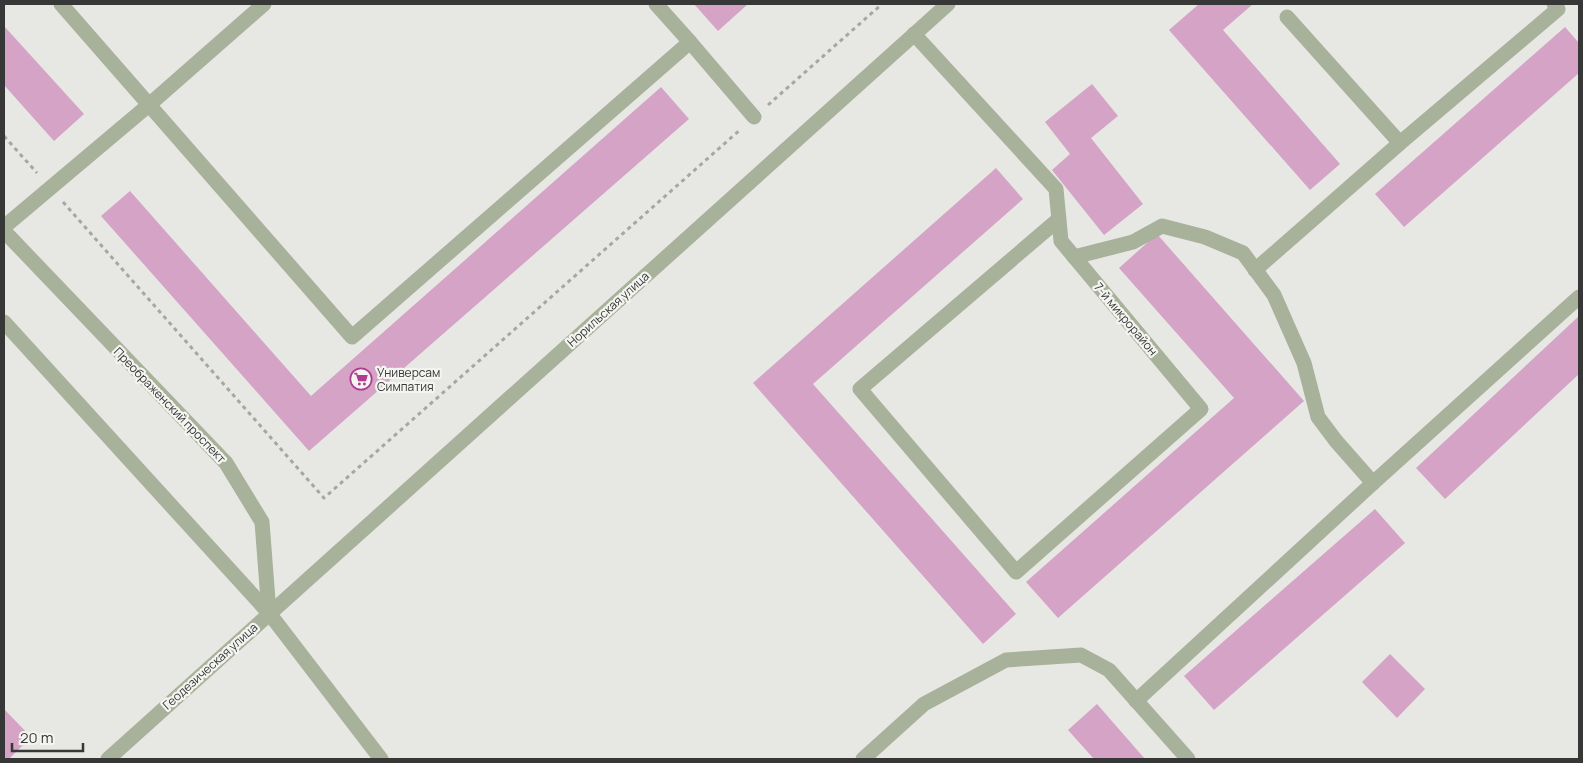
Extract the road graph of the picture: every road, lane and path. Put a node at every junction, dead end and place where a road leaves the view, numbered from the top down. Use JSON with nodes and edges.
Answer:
{"nodes":[{"id":1,"x":61,"y":4,"type":"edge"},
{"id":2,"x":264,"y":4,"type":"edge"},
{"id":3,"x":656,"y":4,"type":"edge"},
{"id":4,"x":948,"y":4,"type":"edge"},
{"id":5,"x":1554,"y":4,"type":"edge"},
{"id":6,"x":1287,"y":17,"type":"dead end"},
{"id":7,"x":914,"y":34,"type":"junction"},
{"id":8,"x":690,"y":42,"type":"junction"},
{"id":9,"x":150,"y":104,"type":"junction"},
{"id":10,"x":754,"y":117,"type":"dead end"},
{"id":11,"x":1400,"y":143,"type":"junction"},
{"id":12,"x":1059,"y":219,"type":"junction"},
{"id":13,"x":4,"y":227,"type":"edge"},
{"id":14,"x":4,"y":231,"type":"edge"},
{"id":15,"x":1074,"y":256,"type":"junction"},
{"id":16,"x":1255,"y":270,"type":"junction"},
{"id":17,"x":1579,"y":297,"type":"edge"},
{"id":18,"x":4,"y":322,"type":"edge"},
{"id":19,"x":1373,"y":483,"type":"junction"},
{"id":20,"x":268,"y":613,"type":"junction"},
{"id":21,"x":1136,"y":701,"type":"junction"},
{"id":22,"x":108,"y":759,"type":"edge"},
{"id":23,"x":381,"y":759,"type":"edge"},
{"id":24,"x":864,"y":759,"type":"edge"},
{"id":25,"x":1188,"y":759,"type":"edge"}],
"edges":[{"from":1,"to":9,"type":"street"},
{"from":2,"to":9,"type":"street"},
{"from":3,"to":8,"type":"street"},
{"from":4,"to":7,"type":"street","name":"Норильская улица"},
{"from":5,"to":11,"type":"street"},
{"from":6,"to":11,"type":"street"},
{"from":7,"to":12,"type":"street","name":"7-й микрорайон"},
{"from":7,"to":20,"type":"street","name":"Норильская улица"},
{"from":8,"to":9,"type":"street"},
{"from":8,"to":10,"type":"street"},
{"from":9,"to":13,"type":"street"},
{"from":11,"to":16,"type":"street"},
{"from":12,"to":15,"type":"street","name":"7-й микрорайон"},
{"from":12,"to":15,"type":"street","name":"7-й микрорайон"},
{"from":14,"to":20,"type":"street","name":"Преображенский проспект"},
{"from":15,"to":16,"type":"street"},
{"from":16,"to":19,"type":"street"},
{"from":17,"to":19,"type":"street"},
{"from":18,"to":20,"type":"street"},
{"from":19,"to":21,"type":"street"},
{"from":20,"to":22,"type":"street","name":"Геодезическая улица"},
{"from":20,"to":23,"type":"street"},
{"from":21,"to":24,"type":"street"},
{"from":21,"to":25,"type":"street"}]}
